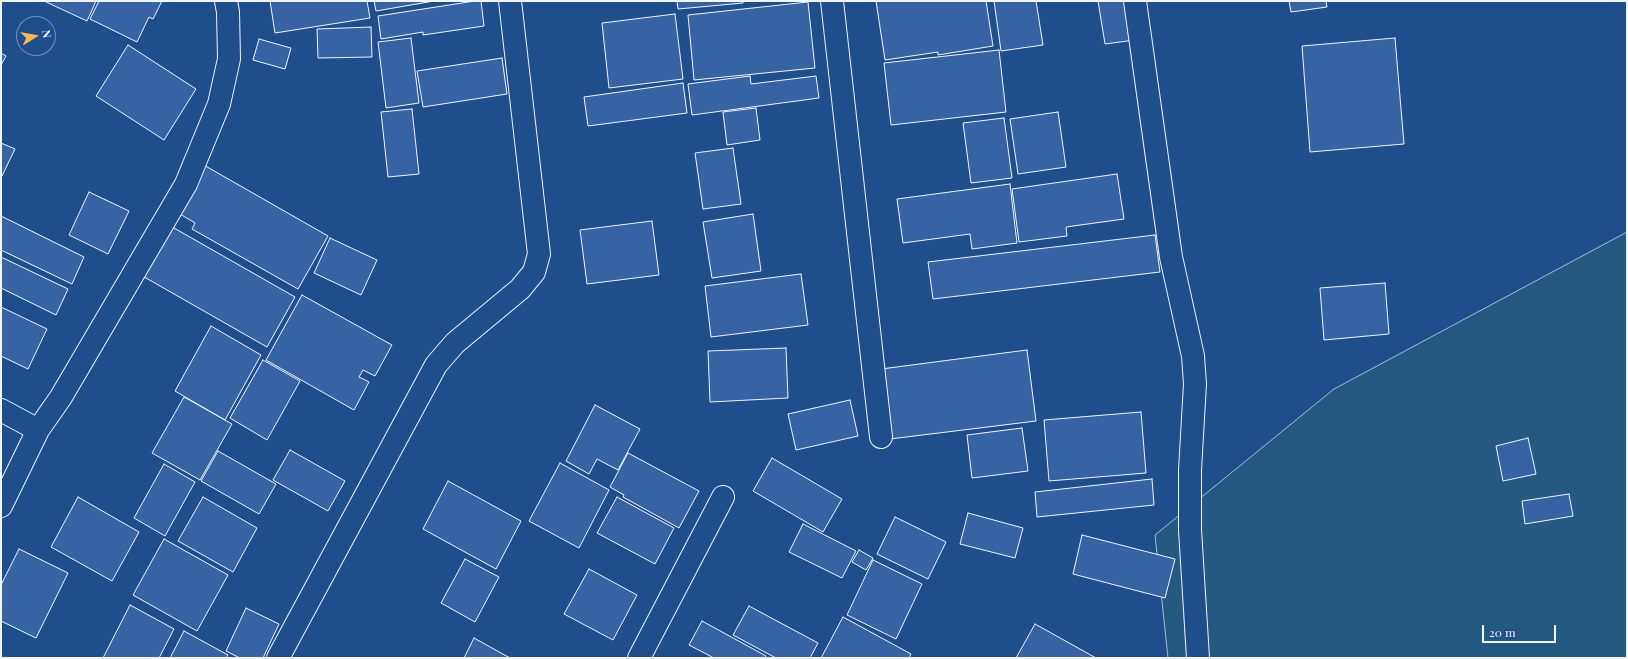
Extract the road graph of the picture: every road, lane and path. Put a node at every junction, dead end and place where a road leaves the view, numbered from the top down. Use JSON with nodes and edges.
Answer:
{"nodes":[{"id":1,"x":226,"y":1,"type":"edge"},
{"id":2,"x":510,"y":1,"type":"edge"},
{"id":3,"x":832,"y":1,"type":"edge"},
{"id":4,"x":1135,"y":1,"type":"edge"},
{"id":5,"x":1,"y":410,"type":"edge"},
{"id":6,"x":38,"y":430,"type":"junction"},
{"id":7,"x":881,"y":437,"type":"dead end"},
{"id":8,"x":723,"y":497,"type":"dead end"},
{"id":9,"x":1,"y":506,"type":"edge"},
{"id":10,"x":278,"y":658,"type":"edge"},
{"id":11,"x":638,"y":658,"type":"edge"},
{"id":12,"x":1198,"y":658,"type":"edge"}],
"edges":[{"from":1,"to":6,"type":"street"},
{"from":2,"to":10,"type":"street"},
{"from":3,"to":7,"type":"street"},
{"from":4,"to":12,"type":"street"},
{"from":5,"to":6,"type":"street"},
{"from":6,"to":9,"type":"street"},
{"from":8,"to":11,"type":"street"}]}
